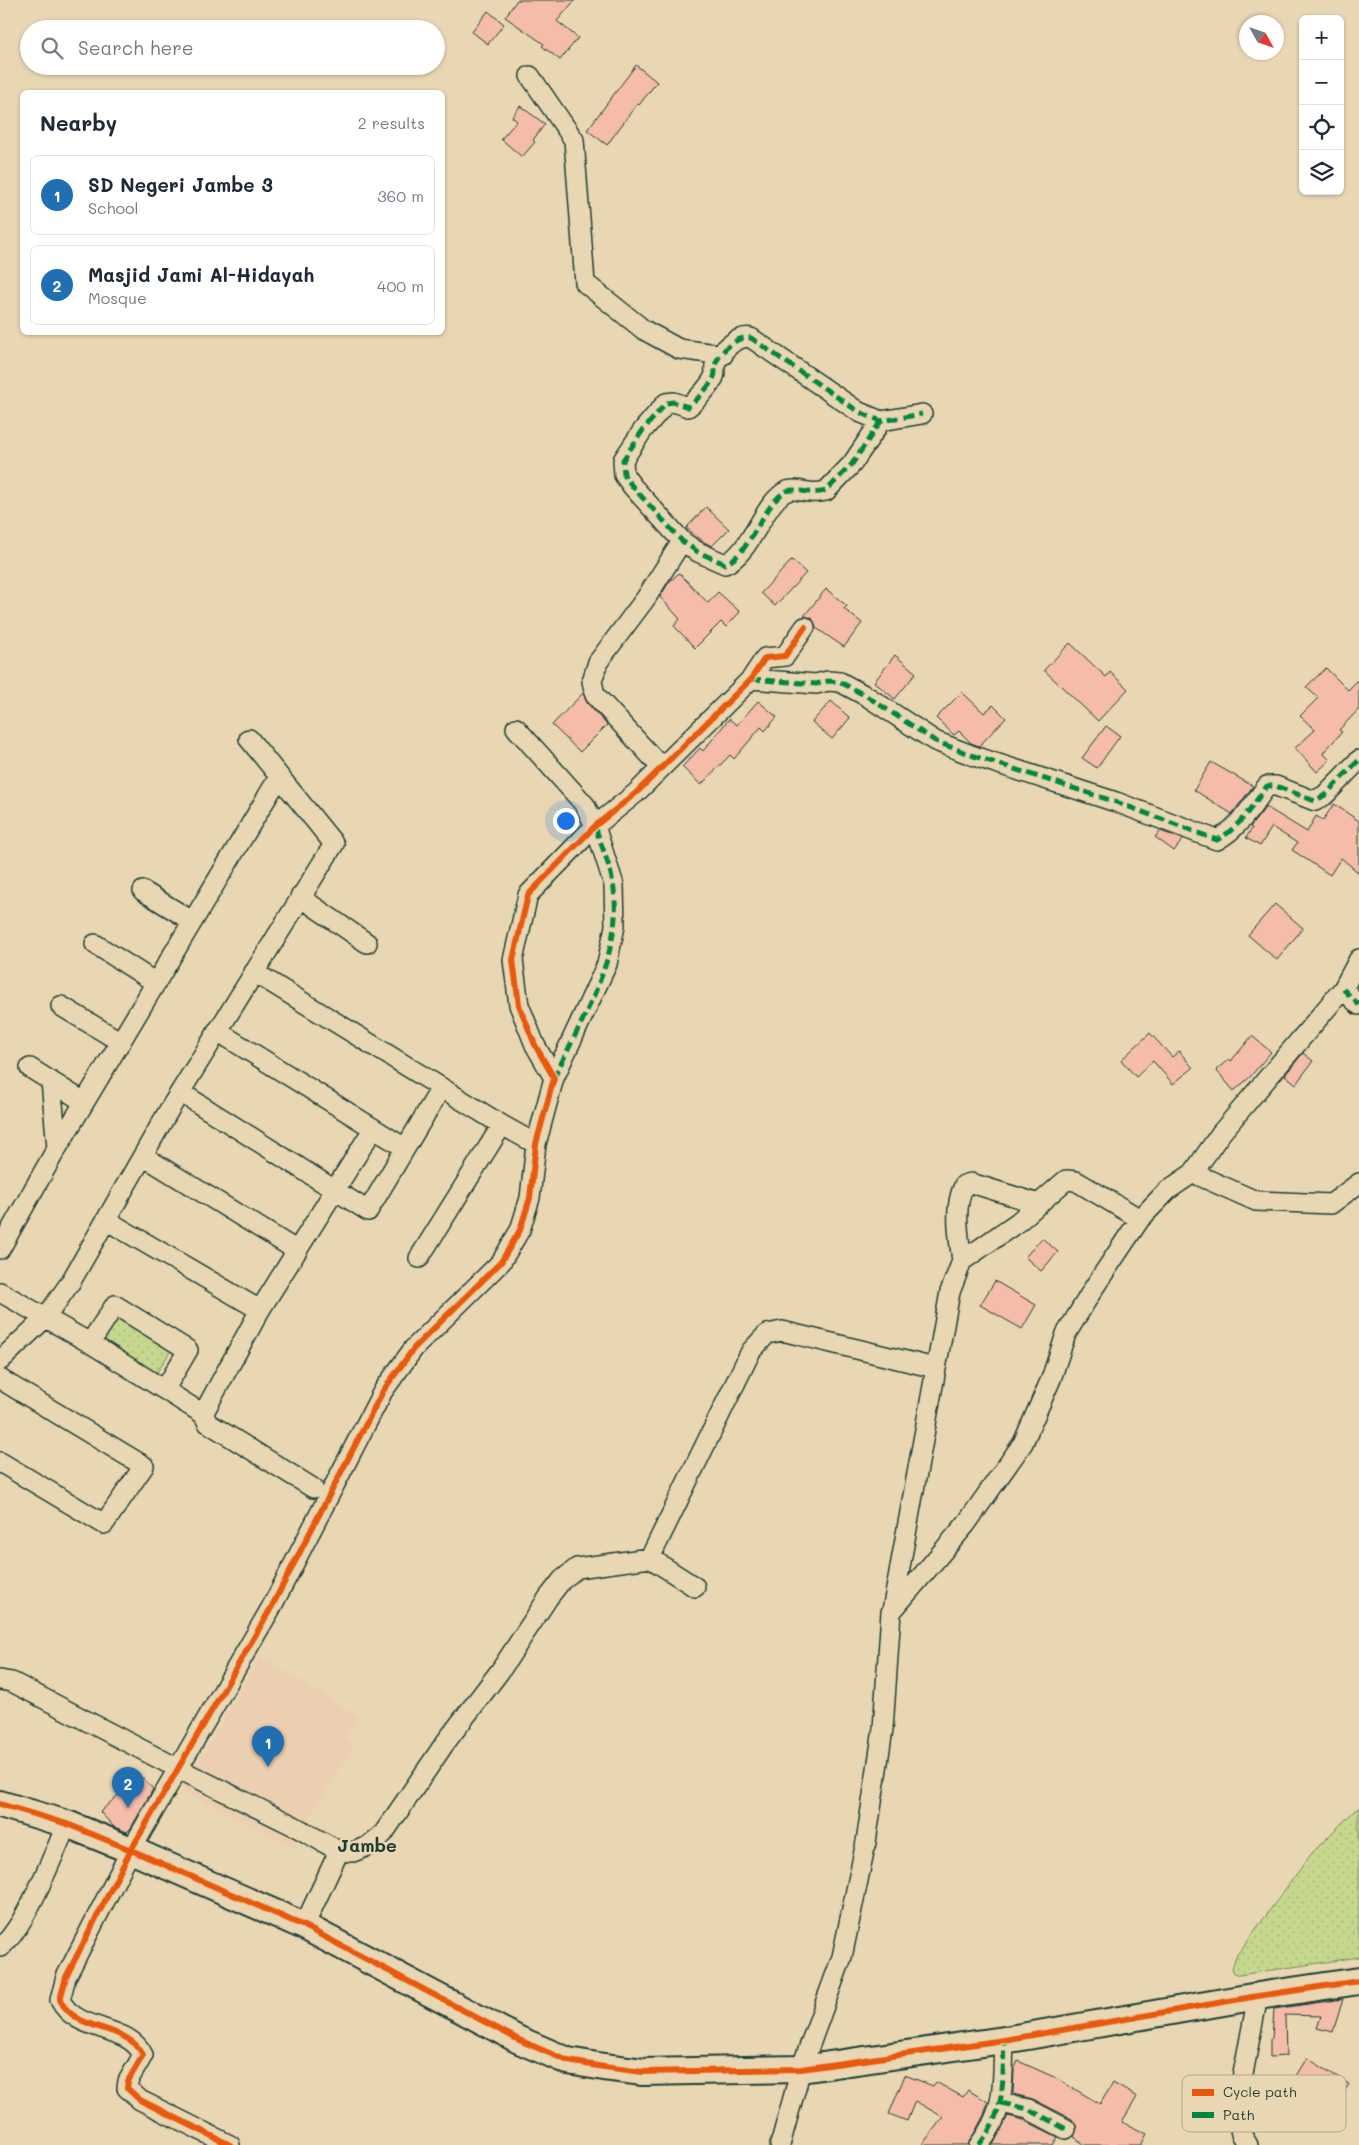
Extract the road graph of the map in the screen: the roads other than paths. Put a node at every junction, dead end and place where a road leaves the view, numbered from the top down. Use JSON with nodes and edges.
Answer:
{"nodes":[{"id":1,"x":530,"y":76,"type":"dead end"},
{"id":2,"x":723,"y":354,"type":"junction"},
{"id":3,"x":922,"y":414,"type":"dead end"},
{"id":4,"x":881,"y":421,"type":"junction"},
{"id":5,"x":682,"y":541,"type":"junction"},
{"id":6,"x":805,"y":627,"type":"dead end"},
{"id":7,"x":751,"y":679,"type":"junction"},
{"id":8,"x":516,"y":728,"type":"dead end"},
{"id":9,"x":249,"y":739,"type":"dead end"},
{"id":10,"x":1359,"y":760,"type":"edge"},
{"id":11,"x":661,"y":767,"type":"junction"},
{"id":12,"x":279,"y":777,"type":"junction"},
{"id":13,"x":595,"y":826,"type":"junction"},
{"id":14,"x":143,"y":891,"type":"dead end"},
{"id":15,"x":300,"y":897,"type":"junction"},
{"id":16,"x":192,"y":921,"type":"junction"},
{"id":17,"x":367,"y":943,"type":"dead end"},
{"id":18,"x":95,"y":944,"type":"dead end"},
{"id":19,"x":1359,"y":959,"type":"edge"},
{"id":20,"x":254,"y":972,"type":"junction"},
{"id":21,"x":156,"y":983,"type":"junction"},
{"id":22,"x":1343,"y":989,"type":"junction"},
{"id":23,"x":1359,"y":1005,"type":"edge"},
{"id":24,"x":61,"y":1006,"type":"dead end"},
{"id":25,"x":217,"y":1031,"type":"junction"},
{"id":26,"x":121,"y":1042,"type":"junction"},
{"id":27,"x":30,"y":1068,"type":"dead end"},
{"id":28,"x":554,"y":1078,"type":"junction"},
{"id":29,"x":51,"y":1081,"type":"junction"},
{"id":30,"x":441,"y":1088,"type":"junction"},
{"id":31,"x":180,"y":1092,"type":"junction"},
{"id":32,"x":84,"y":1102,"type":"junction"},
{"id":33,"x":502,"y":1125,"type":"junction"},
{"id":34,"x":373,"y":1129,"type":"junction"},
{"id":35,"x":536,"y":1144,"type":"junction"},
{"id":36,"x":57,"y":1148,"type":"junction"},
{"id":37,"x":405,"y":1148,"type":"junction"},
{"id":38,"x":142,"y":1156,"type":"junction"},
{"id":39,"x":1193,"y":1173,"type":"junction"},
{"id":40,"x":1359,"y":1183,"type":"edge"},
{"id":41,"x":334,"y":1189,"type":"junction"},
{"id":42,"x":1039,"y":1204,"type":"junction"},
{"id":43,"x":1140,"y":1219,"type":"junction"},
{"id":44,"x":106,"y":1220,"type":"junction"},
{"id":45,"x":0,"y":1249,"type":"edge"},
{"id":46,"x":296,"y":1250,"type":"junction"},
{"id":47,"x":419,"y":1258,"type":"dead end"},
{"id":48,"x":962,"y":1262,"type":"junction"},
{"id":49,"x":0,"y":1292,"type":"edge"},
{"id":50,"x":260,"y":1310,"type":"junction"},
{"id":51,"x":46,"y":1317,"type":"junction"},
{"id":52,"x":90,"y":1343,"type":"junction"},
{"id":53,"x":0,"y":1361,"type":"edge"},
{"id":54,"x":935,"y":1368,"type":"junction"},
{"id":55,"x":0,"y":1379,"type":"edge"},
{"id":56,"x":165,"y":1389,"type":"junction"},
{"id":57,"x":203,"y":1414,"type":"junction"},
{"id":58,"x":0,"y":1462,"type":"edge"},
{"id":59,"x":313,"y":1488,"type":"dead end"},
{"id":60,"x":650,"y":1558,"type":"junction"},
{"id":61,"x":694,"y":1587,"type":"dead end"},
{"id":62,"x":892,"y":1612,"type":"junction"},
{"id":63,"x":0,"y":1680,"type":"edge"},
{"id":64,"x":179,"y":1769,"type":"junction"},
{"id":65,"x":0,"y":1804,"type":"edge"},
{"id":66,"x":67,"y":1824,"type":"junction"},
{"id":67,"x":131,"y":1850,"type":"junction"},
{"id":68,"x":339,"y":1851,"type":"junction"},
{"id":69,"x":304,"y":1926,"type":"junction"},
{"id":70,"x":0,"y":1947,"type":"edge"},
{"id":71,"x":1359,"y":1981,"type":"edge"},
{"id":72,"x":1258,"y":1996,"type":"junction"},
{"id":73,"x":1004,"y":2040,"type":"junction"},
{"id":74,"x":801,"y":2069,"type":"junction"},
{"id":75,"x":1243,"y":2075,"type":"edge"},
{"id":76,"x":1001,"y":2103,"type":"junction"},
{"id":77,"x":1066,"y":2129,"type":"dead end"},
{"id":78,"x":1240,"y":2132,"type":"edge"},
{"id":79,"x":230,"y":2145,"type":"edge"},
{"id":80,"x":780,"y":2145,"type":"edge"},
{"id":81,"x":979,"y":2145,"type":"edge"},
{"id":82,"x":1248,"y":2145,"type":"edge"}],
"edges":[{"from":1,"to":2,"type":"street"},
{"from":2,"to":4,"type":"street"},
{"from":2,"to":5,"type":"street"},
{"from":3,"to":4,"type":"street"},
{"from":4,"to":5,"type":"street"},
{"from":5,"to":11,"type":"street"},
{"from":6,"to":7,"type":"street"},
{"from":7,"to":10,"type":"street"},
{"from":7,"to":11,"type":"street"},
{"from":8,"to":13,"type":"street"},
{"from":9,"to":12,"type":"street"},
{"from":11,"to":13,"type":"street"},
{"from":12,"to":15,"type":"street"},
{"from":12,"to":16,"type":"street"},
{"from":13,"to":28,"type":"street"},
{"from":13,"to":28,"type":"street"},
{"from":14,"to":16,"type":"street"},
{"from":15,"to":17,"type":"street"},
{"from":15,"to":20,"type":"street"},
{"from":16,"to":21,"type":"street"},
{"from":18,"to":21,"type":"street"},
{"from":19,"to":22,"type":"street"},
{"from":20,"to":25,"type":"street"},
{"from":20,"to":30,"type":"street"},
{"from":21,"to":26,"type":"street"},
{"from":22,"to":23,"type":"street"},
{"from":22,"to":39,"type":"street"},
{"from":24,"to":26,"type":"street"},
{"from":25,"to":31,"type":"street"},
{"from":25,"to":34,"type":"street"},
{"from":26,"to":32,"type":"street"},
{"from":27,"to":29,"type":"street"},
{"from":28,"to":35,"type":"street"},
{"from":29,"to":32,"type":"street"},
{"from":29,"to":36,"type":"street"},
{"from":30,"to":33,"type":"street"},
{"from":30,"to":37,"type":"street"},
{"from":31,"to":38,"type":"street"},
{"from":31,"to":41,"type":"street"},
{"from":32,"to":36,"type":"street"},
{"from":33,"to":35,"type":"street"},
{"from":33,"to":47,"type":"street"},
{"from":34,"to":37,"type":"street"},
{"from":34,"to":41,"type":"street"},
{"from":35,"to":64,"type":"street"},
{"from":36,"to":45,"type":"street"},
{"from":37,"to":41,"type":"street"},
{"from":38,"to":44,"type":"street"},
{"from":38,"to":46,"type":"street"},
{"from":39,"to":40,"type":"street"},
{"from":39,"to":43,"type":"street"},
{"from":41,"to":46,"type":"street"},
{"from":42,"to":43,"type":"street"},
{"from":42,"to":48,"type":"street"},
{"from":42,"to":48,"type":"street"},
{"from":43,"to":62,"type":"street"},
{"from":44,"to":50,"type":"street"},
{"from":44,"to":51,"type":"street"},
{"from":46,"to":50,"type":"street"},
{"from":48,"to":54,"type":"street"},
{"from":49,"to":51,"type":"street"},
{"from":50,"to":57,"type":"street"},
{"from":51,"to":52,"type":"street"},
{"from":51,"to":53,"type":"street"},
{"from":52,"to":56,"type":"street"},
{"from":52,"to":56,"type":"street"},
{"from":54,"to":60,"type":"street"},
{"from":54,"to":62,"type":"street"},
{"from":55,"to":58,"type":"street"},
{"from":56,"to":57,"type":"street"},
{"from":57,"to":59,"type":"street"},
{"from":60,"to":61,"type":"street"},
{"from":60,"to":68,"type":"street"},
{"from":62,"to":74,"type":"street"},
{"from":63,"to":64,"type":"street"},
{"from":64,"to":67,"type":"street"},
{"from":64,"to":68,"type":"street"},
{"from":65,"to":66,"type":"street"},
{"from":66,"to":67,"type":"street"},
{"from":66,"to":70,"type":"street"},
{"from":67,"to":69,"type":"street"},
{"from":67,"to":79,"type":"street"},
{"from":68,"to":69,"type":"street"},
{"from":69,"to":74,"type":"street"},
{"from":71,"to":72,"type":"street"},
{"from":72,"to":73,"type":"street"},
{"from":72,"to":75,"type":"street"},
{"from":73,"to":74,"type":"street"},
{"from":73,"to":76,"type":"street"},
{"from":74,"to":80,"type":"street"},
{"from":76,"to":77,"type":"street"},
{"from":76,"to":81,"type":"street"},
{"from":78,"to":82,"type":"street"}]}
